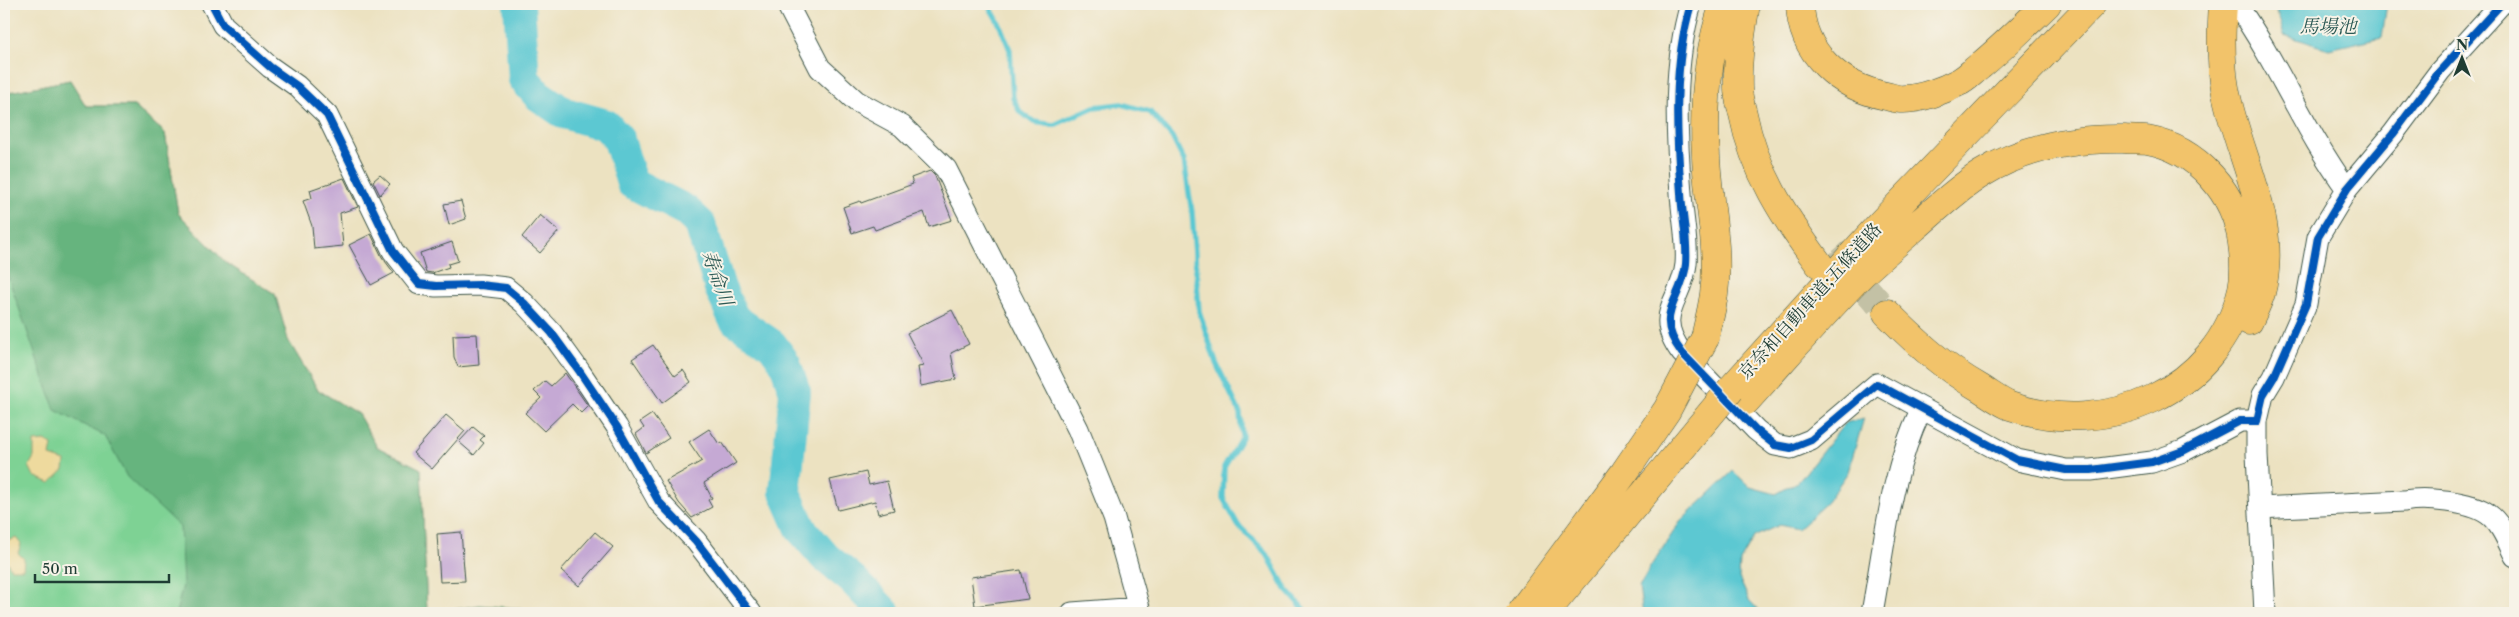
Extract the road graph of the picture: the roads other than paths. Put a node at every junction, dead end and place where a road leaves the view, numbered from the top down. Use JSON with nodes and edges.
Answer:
{"nodes":[{"id":1,"x":212,"y":4,"type":"edge"},
{"id":2,"x":786,"y":4,"type":"edge"},
{"id":3,"x":1690,"y":4,"type":"edge"},
{"id":4,"x":1724,"y":4,"type":"edge"},
{"id":5,"x":1746,"y":4,"type":"edge"},
{"id":6,"x":1758,"y":4,"type":"edge"},
{"id":7,"x":1800,"y":4,"type":"edge"},
{"id":8,"x":2047,"y":4,"type":"edge"},
{"id":9,"x":2092,"y":4,"type":"edge"},
{"id":10,"x":2501,"y":4,"type":"edge"},
{"id":11,"x":2227,"y":10,"type":"edge"},
{"id":12,"x":2346,"y":189,"type":"junction"},
{"id":13,"x":1738,"y":395,"type":"junction"},
{"id":14,"x":1921,"y":410,"type":"junction"},
{"id":15,"x":2257,"y":421,"type":"junction"},
{"id":16,"x":2260,"y":508,"type":"junction"},
{"id":17,"x":2515,"y":556,"type":"edge"},
{"id":18,"x":751,"y":613,"type":"edge"},
{"id":19,"x":1072,"y":613,"type":"edge"},
{"id":20,"x":1520,"y":613,"type":"edge"},
{"id":21,"x":1545,"y":613,"type":"edge"},
{"id":22,"x":1872,"y":613,"type":"edge"},
{"id":23,"x":2265,"y":613,"type":"edge"}],
"edges":[{"from":1,"to":18,"type":"street"},
{"from":2,"to":19,"type":"street"},
{"from":3,"to":14,"type":"street"},
{"from":4,"to":20,"type":"highway","bridge":true},
{"from":5,"to":6,"type":"highway"},
{"from":7,"to":8,"type":"highway"},
{"from":9,"to":13,"type":"highway","name":"京奈和自動車道;五條道路"},
{"from":10,"to":12,"type":"street"},
{"from":11,"to":12,"type":"street"},
{"from":11,"to":13,"type":"highway"},
{"from":12,"to":15,"type":"street"},
{"from":13,"to":21,"type":"highway","name":"京奈和自動車道;五條道路","bridge":true},
{"from":14,"to":15,"type":"street"},
{"from":14,"to":22,"type":"street"},
{"from":15,"to":16,"type":"street"},
{"from":16,"to":17,"type":"street"},
{"from":16,"to":23,"type":"street"}]}
